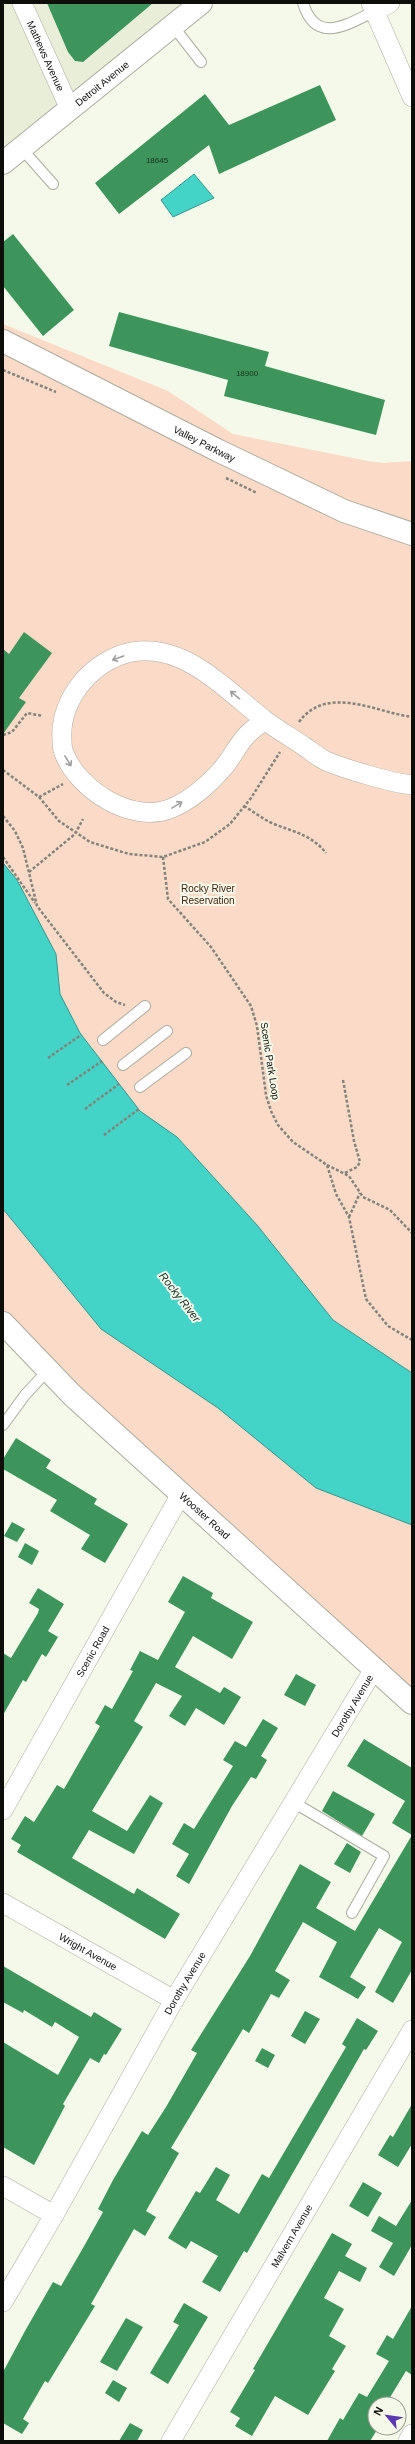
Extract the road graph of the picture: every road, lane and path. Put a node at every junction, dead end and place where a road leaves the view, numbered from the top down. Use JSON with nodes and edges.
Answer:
{"nodes":[{"id":1,"x":22,"y":3,"type":"edge"},
{"id":2,"x":201,"y":3,"type":"edge"},
{"id":3,"x":303,"y":3,"type":"edge"},
{"id":4,"x":379,"y":6,"type":"edge"},
{"id":5,"x":173,"y":26,"type":"junction"},
{"id":6,"x":201,"y":62,"type":"dead end"},
{"id":7,"x":412,"y":97,"type":"edge"},
{"id":8,"x":70,"y":109,"type":"junction"},
{"id":9,"x":22,"y":149,"type":"junction"},
{"id":10,"x":3,"y":163,"type":"edge"},
{"id":11,"x":53,"y":184,"type":"dead end"},
{"id":12,"x":3,"y":341,"type":"edge"},
{"id":13,"x":412,"y":534,"type":"edge"},
{"id":14,"x":43,"y":716,"type":"dead end"},
{"id":15,"x":412,"y":717,"type":"edge"},
{"id":16,"x":265,"y":720,"type":"junction"},
{"id":17,"x":3,"y":735,"type":"edge"},
{"id":18,"x":289,"y":737,"type":"junction"},
{"id":19,"x":3,"y":770,"type":"edge"},
{"id":20,"x":79,"y":775,"type":"junction"},
{"id":21,"x":412,"y":785,"type":"edge"},
{"id":22,"x":39,"y":797,"type":"junction"},
{"id":23,"x":244,"y":806,"type":"junction"},
{"id":24,"x":3,"y":816,"type":"edge"},
{"id":25,"x":83,"y":819,"type":"dead end"},
{"id":26,"x":74,"y":834,"type":"junction"},
{"id":27,"x":326,"y":853,"type":"dead end"},
{"id":28,"x":163,"y":856,"type":"junction"},
{"id":29,"x":3,"y":858,"type":"edge"},
{"id":30,"x":28,"y":873,"type":"junction"},
{"id":31,"x":37,"y":906,"type":"junction"},
{"id":32,"x":129,"y":1006,"type":"dead end"},
{"id":33,"x":145,"y":1006,"type":"dead end"},
{"id":34,"x":167,"y":1031,"type":"dead end"},
{"id":35,"x":81,"y":1035,"type":"dead end"},
{"id":36,"x":103,"y":1040,"type":"dead end"},
{"id":37,"x":186,"y":1053,"type":"dead end"},
{"id":38,"x":48,"y":1058,"type":"dead end"},
{"id":39,"x":102,"y":1061,"type":"dead end"},
{"id":40,"x":122,"y":1065,"type":"dead end"},
{"id":41,"x":343,"y":1080,"type":"dead end"},
{"id":42,"x":119,"y":1084,"type":"dead end"},
{"id":43,"x":67,"y":1085,"type":"dead end"},
{"id":44,"x":140,"y":1088,"type":"dead end"},
{"id":45,"x":85,"y":1109,"type":"dead end"},
{"id":46,"x":139,"y":1110,"type":"dead end"},
{"id":47,"x":104,"y":1135,"type":"dead end"},
{"id":48,"x":327,"y":1165,"type":"junction"},
{"id":49,"x":345,"y":1173,"type":"junction"},
{"id":50,"x":360,"y":1192,"type":"junction"},
{"id":51,"x":349,"y":1217,"type":"junction"},
{"id":52,"x":412,"y":1233,"type":"edge"},
{"id":53,"x":3,"y":1323,"type":"edge"},
{"id":54,"x":412,"y":1340,"type":"edge"},
{"id":55,"x":48,"y":1370,"type":"junction"},
{"id":56,"x":3,"y":1425,"type":"edge"},
{"id":57,"x":181,"y":1494,"type":"junction"},
{"id":58,"x":374,"y":1669,"type":"junction"},
{"id":59,"x":412,"y":1703,"type":"edge"},
{"id":60,"x":293,"y":1802,"type":"junction"},
{"id":61,"x":3,"y":1810,"type":"edge"},
{"id":62,"x":3,"y":1903,"type":"edge"},
{"id":63,"x":352,"y":1913,"type":"dead end"},
{"id":64,"x":174,"y":2000,"type":"junction"},
{"id":65,"x":412,"y":2030,"type":"edge"},
{"id":66,"x":3,"y":2186,"type":"edge"},
{"id":67,"x":54,"y":2215,"type":"junction"},
{"id":68,"x":3,"y":2302,"type":"edge"},
{"id":69,"x":412,"y":2434,"type":"edge"},
{"id":70,"x":170,"y":2441,"type":"edge"},
{"id":71,"x":408,"y":2441,"type":"edge"}],
"edges":[{"from":1,"to":8,"type":"street","name":"Mathews Avenue"},
{"from":2,"to":5,"type":"main road","name":"Detroit Avenue"},
{"from":3,"to":4,"type":"lane"},
{"from":4,"to":7,"type":"street"},
{"from":5,"to":6,"type":"lane"},
{"from":5,"to":8,"type":"main road","name":"Detroit Avenue"},
{"from":8,"to":9,"type":"main road","name":"Detroit Avenue"},
{"from":9,"to":10,"type":"main road","name":"Detroit Avenue"},
{"from":9,"to":11,"type":"lane"},
{"from":12,"to":13,"type":"main road","name":"Valley Parkway"},
{"from":14,"to":17,"type":"path"},
{"from":15,"to":18,"type":"path"},
{"from":16,"to":18,"type":"street"},
{"from":20,"to":16,"type":"street","one_way":true},
{"from":16,"to":20,"type":"street","one_way":true},
{"from":18,"to":21,"type":"street"},
{"from":18,"to":23,"type":"path"},
{"from":19,"to":22,"type":"path"},
{"from":20,"to":22,"type":"path"},
{"from":22,"to":26,"type":"path"},
{"from":23,"to":27,"type":"path"},
{"from":23,"to":28,"type":"path"},
{"from":24,"to":30,"type":"path"},
{"from":25,"to":26,"type":"path"},
{"from":26,"to":28,"type":"path"},
{"from":26,"to":30,"type":"path"},
{"from":28,"to":48,"type":"path","name":"Scenic Park Loop"},
{"from":29,"to":31,"type":"path"},
{"from":30,"to":31,"type":"path"},
{"from":31,"to":32,"type":"path"},
{"from":33,"to":36,"type":"lane"},
{"from":34,"to":40,"type":"lane"},
{"from":35,"to":38,"type":"path"},
{"from":37,"to":44,"type":"lane"},
{"from":39,"to":43,"type":"path"},
{"from":41,"to":49,"type":"path"},
{"from":42,"to":45,"type":"path"},
{"from":46,"to":47,"type":"path"},
{"from":48,"to":49,"type":"path","name":"Scenic Park Loop"},
{"from":48,"to":51,"type":"path"},
{"from":49,"to":50,"type":"path"},
{"from":50,"to":51,"type":"path"},
{"from":50,"to":52,"type":"path"},
{"from":51,"to":54,"type":"path"},
{"from":53,"to":55,"type":"main road","name":"Wooster Road"},
{"from":55,"to":56,"type":"lane"},
{"from":55,"to":57,"type":"main road","name":"Wooster Road"},
{"from":57,"to":58,"type":"main road","name":"Wooster Road"},
{"from":57,"to":61,"type":"street","name":"Scenic Road"},
{"from":58,"to":59,"type":"main road","name":"Wooster Road"},
{"from":58,"to":60,"type":"street","name":"Dorothy Avenue"},
{"from":60,"to":63,"type":"lane"},
{"from":60,"to":64,"type":"street","name":"Dorothy Avenue"},
{"from":62,"to":64,"type":"street","name":"Wright Avenue"},
{"from":64,"to":67,"type":"street","name":"Dorothy Avenue"},
{"from":65,"to":70,"type":"street","name":"Malvern Avenue"},
{"from":66,"to":67,"type":"street"},
{"from":67,"to":68,"type":"street","name":"Dorothy Avenue"},
{"from":69,"to":71,"type":"street"}]}
